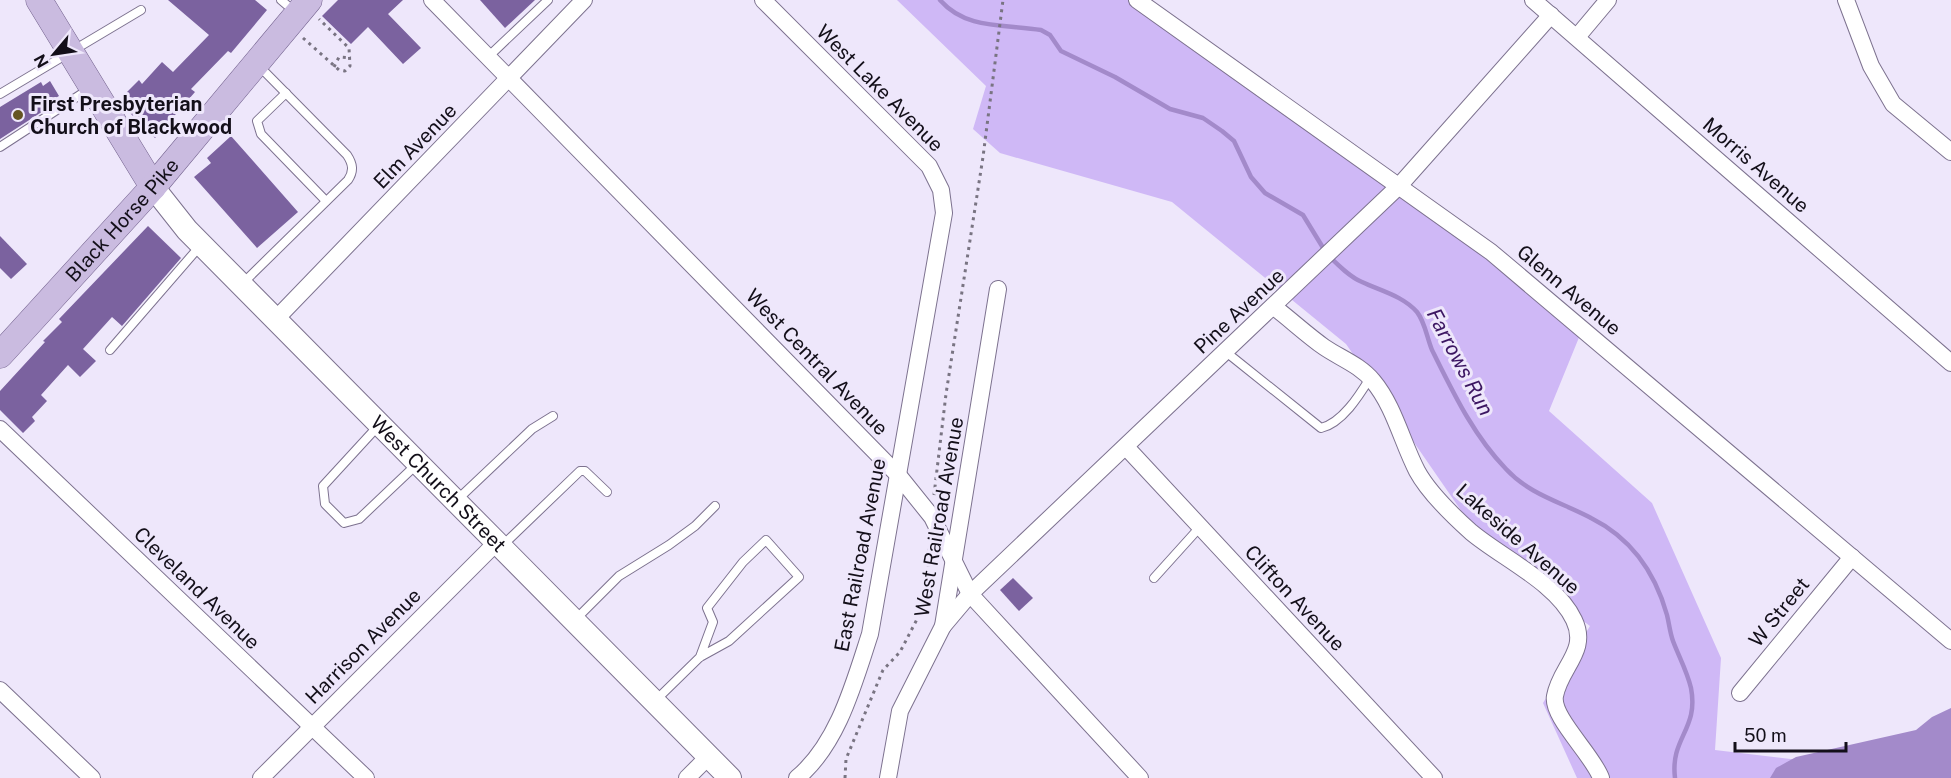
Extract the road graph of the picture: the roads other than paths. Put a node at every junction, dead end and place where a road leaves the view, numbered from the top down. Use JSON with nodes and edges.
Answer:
{"nodes":[{"id":1,"x":39,"y":0,"type":"edge"},
{"id":2,"x":432,"y":0,"type":"edge"},
{"id":3,"x":548,"y":0,"type":"edge"},
{"id":4,"x":763,"y":0,"type":"edge"},
{"id":5,"x":1137,"y":0,"type":"edge"},
{"id":6,"x":1533,"y":0,"type":"edge"},
{"id":7,"x":1608,"y":0,"type":"edge"},
{"id":8,"x":1846,"y":0,"type":"edge"},
{"id":9,"x":583,"y":1,"type":"edge"},
{"id":10,"x":141,"y":10,"type":"dead end"},
{"id":11,"x":302,"y":14,"type":"edge"},
{"id":12,"x":1551,"y":15,"type":"junction"},
{"id":13,"x":1577,"y":37,"type":"junction"},
{"id":14,"x":70,"y":51,"type":"junction"},
{"id":15,"x":489,"y":56,"type":"junction"},
{"id":16,"x":256,"y":63,"type":"junction"},
{"id":17,"x":510,"y":77,"type":"junction"},
{"id":18,"x":92,"y":87,"type":"junction"},
{"id":19,"x":286,"y":93,"type":"junction"},
{"id":20,"x":0,"y":94,"type":"edge"},
{"id":21,"x":0,"y":147,"type":"edge"},
{"id":22,"x":1951,"y":152,"type":"edge"},
{"id":23,"x":937,"y":183,"type":"joint"},
{"id":24,"x":1399,"y":186,"type":"junction"},
{"id":25,"x":153,"y":187,"type":"junction"},
{"id":26,"x":326,"y":201,"type":"junction"},
{"id":27,"x":201,"y":244,"type":"junction"},
{"id":28,"x":241,"y":285,"type":"junction"},
{"id":29,"x":998,"y":289,"type":"dead end"},
{"id":30,"x":1274,"y":307,"type":"junction"},
{"id":31,"x":275,"y":320,"type":"junction"},
{"id":32,"x":110,"y":350,"type":"dead end"},
{"id":33,"x":1226,"y":352,"type":"junction"},
{"id":34,"x":0,"y":355,"type":"edge"},
{"id":35,"x":1951,"y":363,"type":"edge"},
{"id":36,"x":1370,"y":378,"type":"junction"},
{"id":37,"x":554,"y":416,"type":"dead end"},
{"id":38,"x":379,"y":425,"type":"junction"},
{"id":39,"x":0,"y":429,"type":"edge"},
{"id":40,"x":1126,"y":447,"type":"junction"},
{"id":41,"x":417,"y":464,"type":"junction"},
{"id":42,"x":899,"y":476,"type":"junction"},
{"id":43,"x":607,"y":492,"type":"dead end"},
{"id":44,"x":455,"y":502,"type":"junction"},
{"id":45,"x":715,"y":506,"type":"dead end"},
{"id":46,"x":1200,"y":527,"type":"junction"},
{"id":47,"x":498,"y":545,"type":"junction"},
{"id":48,"x":1852,"y":557,"type":"junction"},
{"id":49,"x":954,"y":558,"type":"junction"},
{"id":50,"x":1154,"y":578,"type":"dead end"},
{"id":51,"x":970,"y":594,"type":"junction"},
{"id":52,"x":573,"y":621,"type":"junction"},
{"id":53,"x":943,"y":626,"type":"junction"},
{"id":54,"x":1951,"y":641,"type":"edge"},
{"id":55,"x":700,"y":657,"type":"junction"},
{"id":56,"x":0,"y":690,"type":"edge"},
{"id":57,"x":1740,"y":693,"type":"dead end"},
{"id":58,"x":654,"y":702,"type":"junction"},
{"id":59,"x":312,"y":727,"type":"junction"},
{"id":60,"x":708,"y":756,"type":"junction"},
{"id":61,"x":92,"y":778,"type":"edge"},
{"id":62,"x":261,"y":778,"type":"edge"},
{"id":63,"x":366,"y":778,"type":"edge"},
{"id":64,"x":687,"y":778,"type":"edge"},
{"id":65,"x":730,"y":778,"type":"edge"},
{"id":66,"x":797,"y":778,"type":"edge"},
{"id":67,"x":888,"y":778,"type":"edge"},
{"id":68,"x":1140,"y":778,"type":"edge"},
{"id":69,"x":1434,"y":778,"type":"edge"},
{"id":70,"x":1601,"y":778,"type":"edge"}],
"edges":[{"from":1,"to":14,"type":"main road"},
{"from":2,"to":15,"type":"street","name":"West Central Avenue"},
{"from":3,"to":15,"type":"lane"},
{"from":4,"to":23,"type":"street","name":"West Lake Avenue"},
{"from":5,"to":24,"type":"street","name":"Glenn Avenue"},
{"from":6,"to":12,"type":"street","name":"Morris Avenue"},
{"from":7,"to":13,"type":"street"},
{"from":8,"to":22,"type":"street"},
{"from":9,"to":17,"type":"street","name":"Elm Avenue"},
{"from":10,"to":14,"type":"lane"},
{"from":11,"to":16,"type":"main road","name":"Black Horse Pike"},
{"from":12,"to":13,"type":"street","name":"Morris Avenue"},
{"from":12,"to":24,"type":"street","name":"Pine Avenue"},
{"from":13,"to":35,"type":"street","name":"Morris Avenue"},
{"from":14,"to":18,"type":"main road"},
{"from":14,"to":20,"type":"lane"},
{"from":15,"to":17,"type":"street","name":"West Central Avenue"},
{"from":16,"to":19,"type":"lane"},
{"from":16,"to":25,"type":"main road","name":"Black Horse Pike"},
{"from":17,"to":31,"type":"street","name":"Elm Avenue"},
{"from":17,"to":42,"type":"street","name":"West Central Avenue"},
{"from":18,"to":21,"type":"lane"},
{"from":18,"to":25,"type":"main road"},
{"from":19,"to":26,"type":"lane"},
{"from":19,"to":26,"type":"lane"},
{"from":23,"to":42,"type":"street","name":"East Railroad Avenue"},
{"from":24,"to":30,"type":"street","name":"Pine Avenue"},
{"from":24,"to":48,"type":"street","name":"Glenn Avenue"},
{"from":25,"to":27,"type":"main road","name":"West Church Street"},
{"from":25,"to":34,"type":"main road","name":"Black Horse Pike"},
{"from":26,"to":28,"type":"lane"},
{"from":27,"to":28,"type":"main road","name":"West Church Street"},
{"from":27,"to":32,"type":"lane"},
{"from":28,"to":31,"type":"main road","name":"West Church Street"},
{"from":29,"to":49,"type":"street","name":"West Railroad Avenue"},
{"from":30,"to":33,"type":"street","name":"Pine Avenue"},
{"from":30,"to":36,"type":"street","name":"Lakeside Avenue"},
{"from":31,"to":38,"type":"main road","name":"West Church Street"},
{"from":33,"to":36,"type":"lane"},
{"from":33,"to":40,"type":"street","name":"Pine Avenue"},
{"from":36,"to":70,"type":"street","name":"Lakeside Avenue"},
{"from":37,"to":44,"type":"lane"},
{"from":38,"to":41,"type":"main road","name":"West Church Street"},
{"from":38,"to":41,"type":"lane"},
{"from":39,"to":59,"type":"street","name":"Cleveland Avenue"},
{"from":40,"to":46,"type":"street","name":"Clifton Avenue"},
{"from":40,"to":51,"type":"street","name":"Pine Avenue"},
{"from":41,"to":44,"type":"main road","name":"West Church Street"},
{"from":42,"to":49,"type":"street","name":"West Central Avenue"},
{"from":42,"to":66,"type":"street","name":"East Railroad Avenue"},
{"from":43,"to":47,"type":"lane"},
{"from":44,"to":47,"type":"main road","name":"West Church Street"},
{"from":45,"to":52,"type":"lane"},
{"from":46,"to":50,"type":"lane"},
{"from":46,"to":69,"type":"street","name":"Clifton Avenue"},
{"from":47,"to":52,"type":"main road","name":"West Church Street"},
{"from":47,"to":59,"type":"street","name":"Harrison Avenue"},
{"from":48,"to":54,"type":"street","name":"Glenn Avenue"},
{"from":48,"to":57,"type":"street","name":"W Street"},
{"from":49,"to":51,"type":"street","name":"West Central Avenue"},
{"from":49,"to":53,"type":"street","name":"West Railroad Avenue"},
{"from":51,"to":53,"type":"street","name":"Pine Avenue"},
{"from":51,"to":68,"type":"street","name":"West Central Avenue"},
{"from":52,"to":58,"type":"main road","name":"West Church Street"},
{"from":53,"to":67,"type":"street","name":"West Railroad Avenue"},
{"from":55,"to":55,"type":"lane"},
{"from":55,"to":58,"type":"lane"},
{"from":56,"to":61,"type":"street"},
{"from":58,"to":60,"type":"main road","name":"West Church Street"},
{"from":59,"to":62,"type":"street","name":"Harrison Avenue"},
{"from":59,"to":63,"type":"street","name":"Cleveland Avenue"},
{"from":60,"to":64,"type":"street"},
{"from":60,"to":65,"type":"main road","name":"West Church Street"}]}
